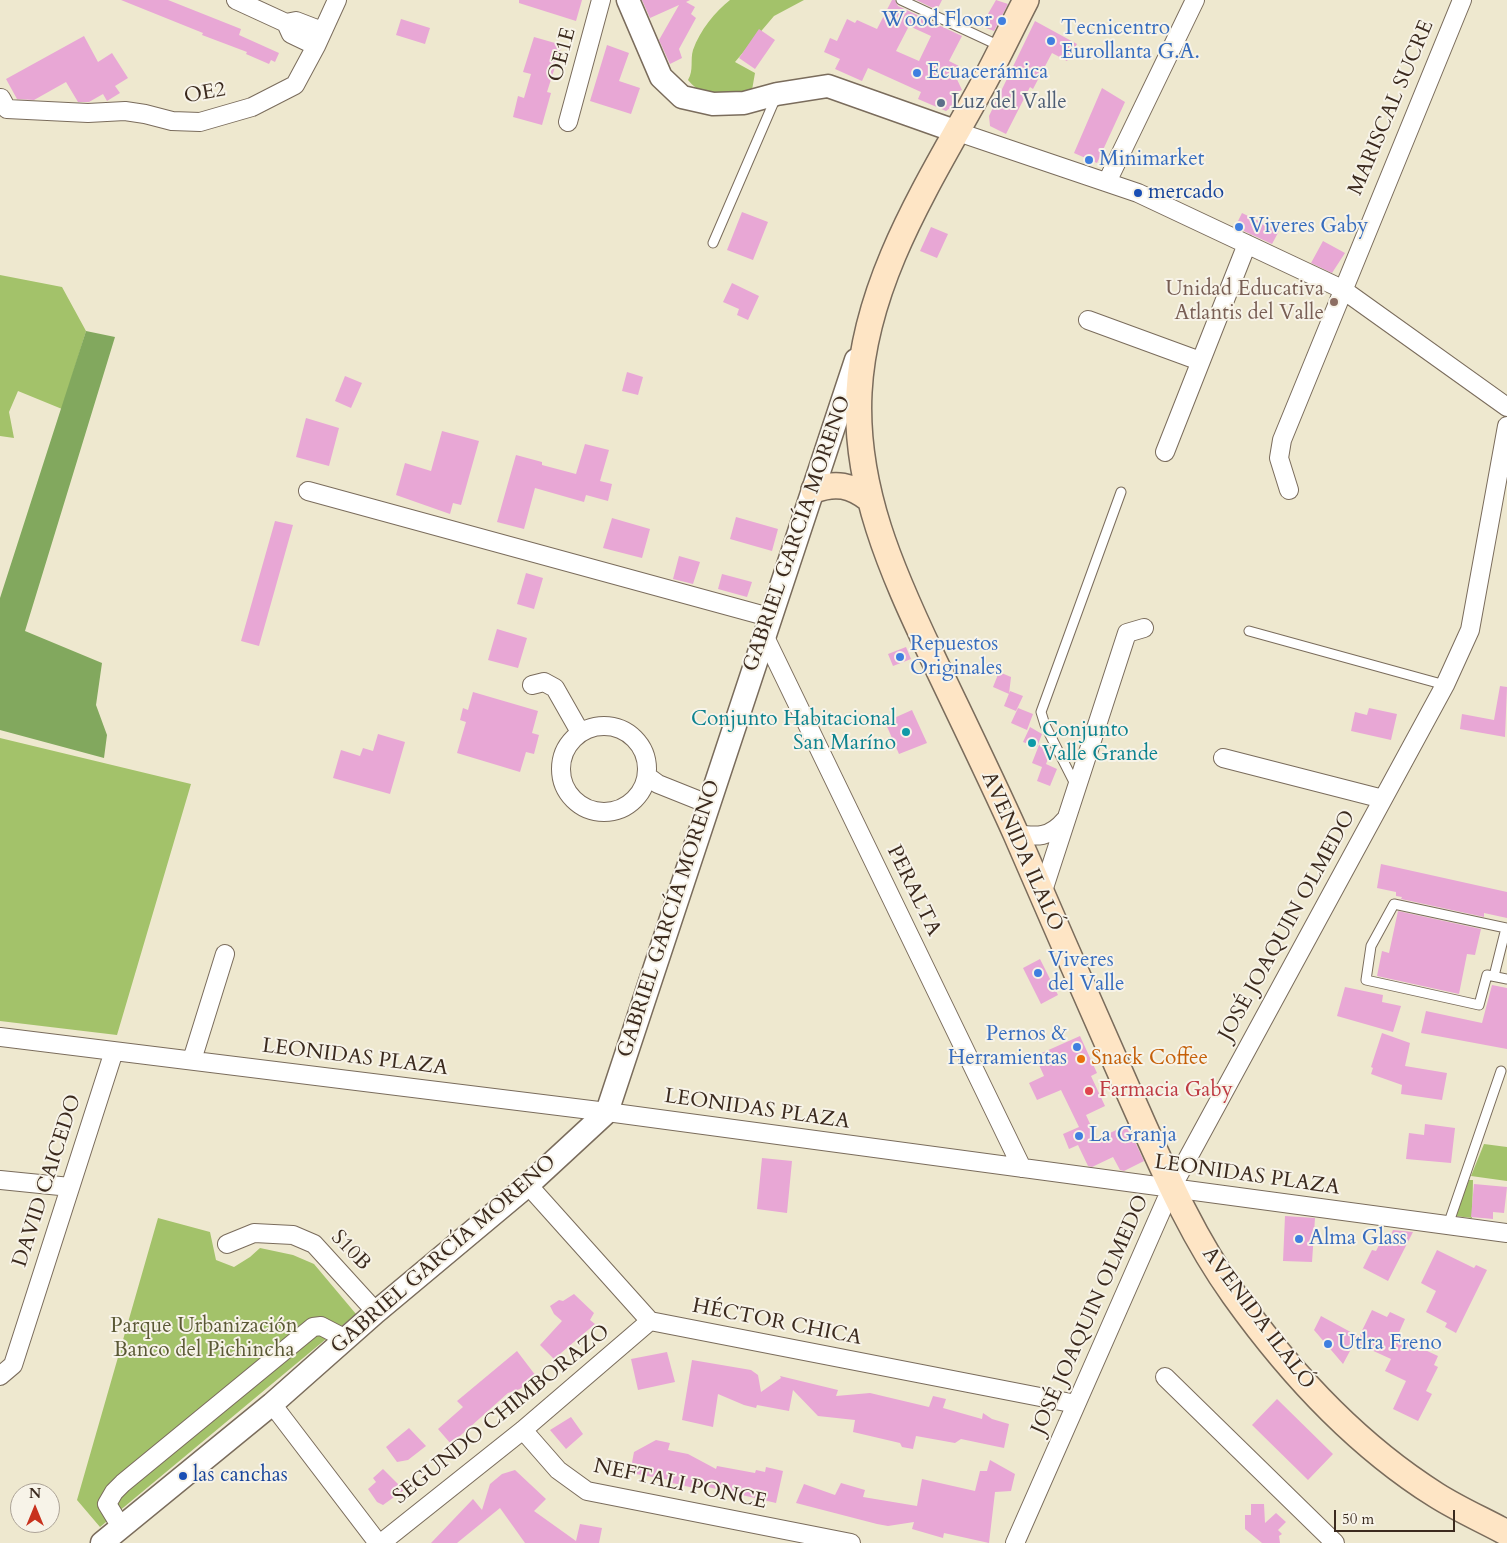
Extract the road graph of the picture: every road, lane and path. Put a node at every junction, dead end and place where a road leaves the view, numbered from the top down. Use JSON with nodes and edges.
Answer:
{"nodes":[{"id":1,"x":236,"y":0,"type":"edge"},
{"id":2,"x":337,"y":0,"type":"edge"},
{"id":3,"x":601,"y":0,"type":"edge"},
{"id":4,"x":628,"y":0,"type":"edge"},
{"id":5,"x":901,"y":0,"type":"edge"},
{"id":6,"x":1026,"y":0,"type":"edge"},
{"id":7,"x":1195,"y":0,"type":"edge"},
{"id":8,"x":1462,"y":0,"type":"edge"},
{"id":9,"x":319,"y":39,"type":"junction"},
{"id":10,"x":1002,"y":47,"type":"junction"},
{"id":11,"x":777,"y":94,"type":"junction"},
{"id":12,"x":1,"y":98,"type":"dead end"},
{"id":13,"x":568,"y":122,"type":"dead end"},
{"id":14,"x":956,"y":131,"type":"junction"},
{"id":15,"x":1107,"y":182,"type":"junction"},
{"id":16,"x":713,"y":243,"type":"dead end"},
{"id":17,"x":1247,"y":244,"type":"junction"},
{"id":18,"x":1342,"y":289,"type":"junction"},
{"id":19,"x":1088,"y":320,"type":"dead end"},
{"id":20,"x":868,"y":325,"type":"junction"},
{"id":21,"x":1200,"y":361,"type":"junction"},
{"id":22,"x":1507,"y":407,"type":"edge"},
{"id":23,"x":1507,"y":426,"type":"edge"},
{"id":24,"x":1165,"y":452,"type":"dead end"},
{"id":25,"x":814,"y":490,"type":"junction"},
{"id":26,"x":1289,"y":490,"type":"dead end"},
{"id":27,"x":308,"y":491,"type":"dead end"},
{"id":28,"x":1121,"y":492,"type":"dead end"},
{"id":29,"x":869,"y":499,"type":"junction"},
{"id":30,"x":767,"y":626,"type":"junction"},
{"id":31,"x":1144,"y":628,"type":"dead end"},
{"id":32,"x":1249,"y":631,"type":"dead end"},
{"id":33,"x":532,"y":685,"type":"dead end"},
{"id":34,"x":1445,"y":685,"type":"junction"},
{"id":35,"x":580,"y":732,"type":"junction"},
{"id":36,"x":1223,"y":758,"type":"dead end"},
{"id":37,"x":647,"y":776,"type":"junction"},
{"id":38,"x":1076,"y":786,"type":"junction"},
{"id":39,"x":1383,"y":799,"type":"junction"},
{"id":40,"x":708,"y":804,"type":"junction"},
{"id":41,"x":1065,"y":820,"type":"junction"},
{"id":42,"x":1016,"y":834,"type":"junction"},
{"id":43,"x":1041,"y":897,"type":"junction"},
{"id":44,"x":225,"y":954,"type":"dead end"},
{"id":45,"x":1494,"y":976,"type":"junction"},
{"id":46,"x":1507,"y":979,"type":"edge"},
{"id":47,"x":0,"y":1037,"type":"edge"},
{"id":48,"x":114,"y":1051,"type":"junction"},
{"id":49,"x":192,"y":1060,"type":"junction"},
{"id":50,"x":1501,"y":1070,"type":"dead end"},
{"id":51,"x":606,"y":1112,"type":"junction"},
{"id":52,"x":1022,"y":1168,"type":"junction"},
{"id":53,"x":0,"y":1180,"type":"edge"},
{"id":54,"x":528,"y":1185,"type":"junction"},
{"id":55,"x":70,"y":1187,"type":"junction"},
{"id":56,"x":1171,"y":1189,"type":"junction"},
{"id":57,"x":1448,"y":1225,"type":"junction"},
{"id":58,"x":1507,"y":1234,"type":"edge"},
{"id":59,"x":227,"y":1244,"type":"dead end"},
{"id":60,"x":376,"y":1312,"type":"junction"},
{"id":61,"x":650,"y":1321,"type":"junction"},
{"id":62,"x":346,"y":1339,"type":"junction"},
{"id":63,"x":0,"y":1376,"type":"edge"},
{"id":64,"x":1165,"y":1377,"type":"dead end"},
{"id":65,"x":272,"y":1404,"type":"junction"},
{"id":66,"x":1076,"y":1404,"type":"junction"},
{"id":67,"x":523,"y":1430,"type":"junction"},
{"id":68,"x":121,"y":1527,"type":"junction"},
{"id":69,"x":1507,"y":1533,"type":"edge"},
{"id":70,"x":102,"y":1543,"type":"edge"},
{"id":71,"x":379,"y":1543,"type":"edge"},
{"id":72,"x":850,"y":1543,"type":"edge"},
{"id":73,"x":1015,"y":1543,"type":"edge"},
{"id":74,"x":1335,"y":1543,"type":"edge"}],
"edges":[{"from":1,"to":9,"type":"street"},
{"from":2,"to":9,"type":"street","name":"OE2"},
{"from":3,"to":13,"type":"street","name":"OE1E"},
{"from":4,"to":11,"type":"street"},
{"from":5,"to":10,"type":"lane"},
{"from":6,"to":10,"type":"main road","name":"GABRIEL GARCÍA MORENO"},
{"from":7,"to":15,"type":"street"},
{"from":8,"to":18,"type":"street","name":"MARISCAL SUCRE"},
{"from":9,"to":12,"type":"street","name":"OE2"},
{"from":10,"to":14,"type":"main road","name":"GABRIEL GARCÍA MORENO"},
{"from":11,"to":14,"type":"street"},
{"from":11,"to":16,"type":"lane"},
{"from":14,"to":15,"type":"street"},
{"from":14,"to":20,"type":"main road","name":"GABRIEL GARCÍA MORENO"},
{"from":15,"to":17,"type":"street"},
{"from":17,"to":18,"type":"street"},
{"from":17,"to":21,"type":"street"},
{"from":18,"to":22,"type":"street"},
{"from":18,"to":26,"type":"street","name":"MARISCAL SUCRE"},
{"from":19,"to":21,"type":"street"},
{"from":20,"to":25,"type":"street","name":"GABRIEL GARCÍA MORENO"},
{"from":20,"to":29,"type":"main road","name":"AVENIDA ILALÓ"},
{"from":21,"to":24,"type":"street"},
{"from":23,"to":34,"type":"street","name":"JOSÉ JOAQUIN OLMEDO"},
{"from":25,"to":29,"type":"main road"},
{"from":25,"to":30,"type":"street","name":"GABRIEL GARCÍA MORENO"},
{"from":27,"to":30,"type":"street"},
{"from":28,"to":38,"type":"lane"},
{"from":29,"to":42,"type":"main road","name":"AVENIDA ILALÓ"},
{"from":30,"to":40,"type":"street","name":"GABRIEL GARCÍA MORENO"},
{"from":30,"to":52,"type":"street","name":"PERALTA"},
{"from":31,"to":38,"type":"street"},
{"from":32,"to":34,"type":"lane"},
{"from":33,"to":35,"type":"street"},
{"from":34,"to":39,"type":"street","name":"JOSÉ JOAQUIN OLMEDO"},
{"from":35,"to":37,"type":"street"},
{"from":35,"to":37,"type":"street"},
{"from":36,"to":39,"type":"street"},
{"from":37,"to":40,"type":"street"},
{"from":38,"to":41,"type":"street"},
{"from":39,"to":56,"type":"street","name":"JOSÉ JOAQUIN OLMEDO"},
{"from":40,"to":51,"type":"street","name":"GABRIEL GARCÍA MORENO"},
{"from":41,"to":42,"type":"street"},
{"from":41,"to":43,"type":"street"},
{"from":42,"to":43,"type":"main road","name":"AVENIDA ILALÓ"},
{"from":43,"to":56,"type":"main road","name":"AVENIDA ILALÓ"},
{"from":44,"to":49,"type":"street"},
{"from":45,"to":45,"type":"lane"},
{"from":45,"to":46,"type":"lane"},
{"from":47,"to":48,"type":"street","name":"LEONIDAS PLAZA"},
{"from":48,"to":49,"type":"street","name":"LEONIDAS PLAZA"},
{"from":48,"to":55,"type":"street","name":"DAVID CAICEDO"},
{"from":49,"to":51,"type":"street","name":"LEONIDAS PLAZA"},
{"from":50,"to":57,"type":"lane"},
{"from":51,"to":52,"type":"street","name":"LEONIDAS PLAZA"},
{"from":51,"to":54,"type":"street","name":"GABRIEL GARCÍA MORENO"},
{"from":52,"to":56,"type":"street","name":"LEONIDAS PLAZA"},
{"from":53,"to":55,"type":"street"},
{"from":54,"to":60,"type":"street","name":"GABRIEL GARCÍA MORENO"},
{"from":54,"to":61,"type":"street"},
{"from":55,"to":63,"type":"street","name":"DAVID CAICEDO"},
{"from":56,"to":57,"type":"street","name":"LEONIDAS PLAZA"},
{"from":56,"to":66,"type":"street","name":"JOSÉ JOAQUIN OLMEDO"},
{"from":56,"to":69,"type":"main road","name":"AVENIDA ILALÓ"},
{"from":57,"to":58,"type":"street","name":"LEONIDAS PLAZA"},
{"from":59,"to":60,"type":"street","name":"S10B"},
{"from":60,"to":62,"type":"street","name":"GABRIEL GARCÍA MORENO"},
{"from":61,"to":66,"type":"street","name":"HÉCTOR CHICA"},
{"from":61,"to":67,"type":"street","name":"SEGUNDO CHIMBORAZO"},
{"from":62,"to":65,"type":"street","name":"GABRIEL GARCÍA MORENO"},
{"from":62,"to":68,"type":"street"},
{"from":64,"to":74,"type":"street"},
{"from":65,"to":68,"type":"street","name":"GABRIEL GARCÍA MORENO"},
{"from":65,"to":71,"type":"street"},
{"from":66,"to":73,"type":"street","name":"JOSÉ JOAQUIN OLMEDO"},
{"from":67,"to":71,"type":"street","name":"SEGUNDO CHIMBORAZO"},
{"from":67,"to":72,"type":"street","name":"NEFTALI PONCE"},
{"from":68,"to":70,"type":"street","name":"GABRIEL GARCÍA MORENO"}]}
